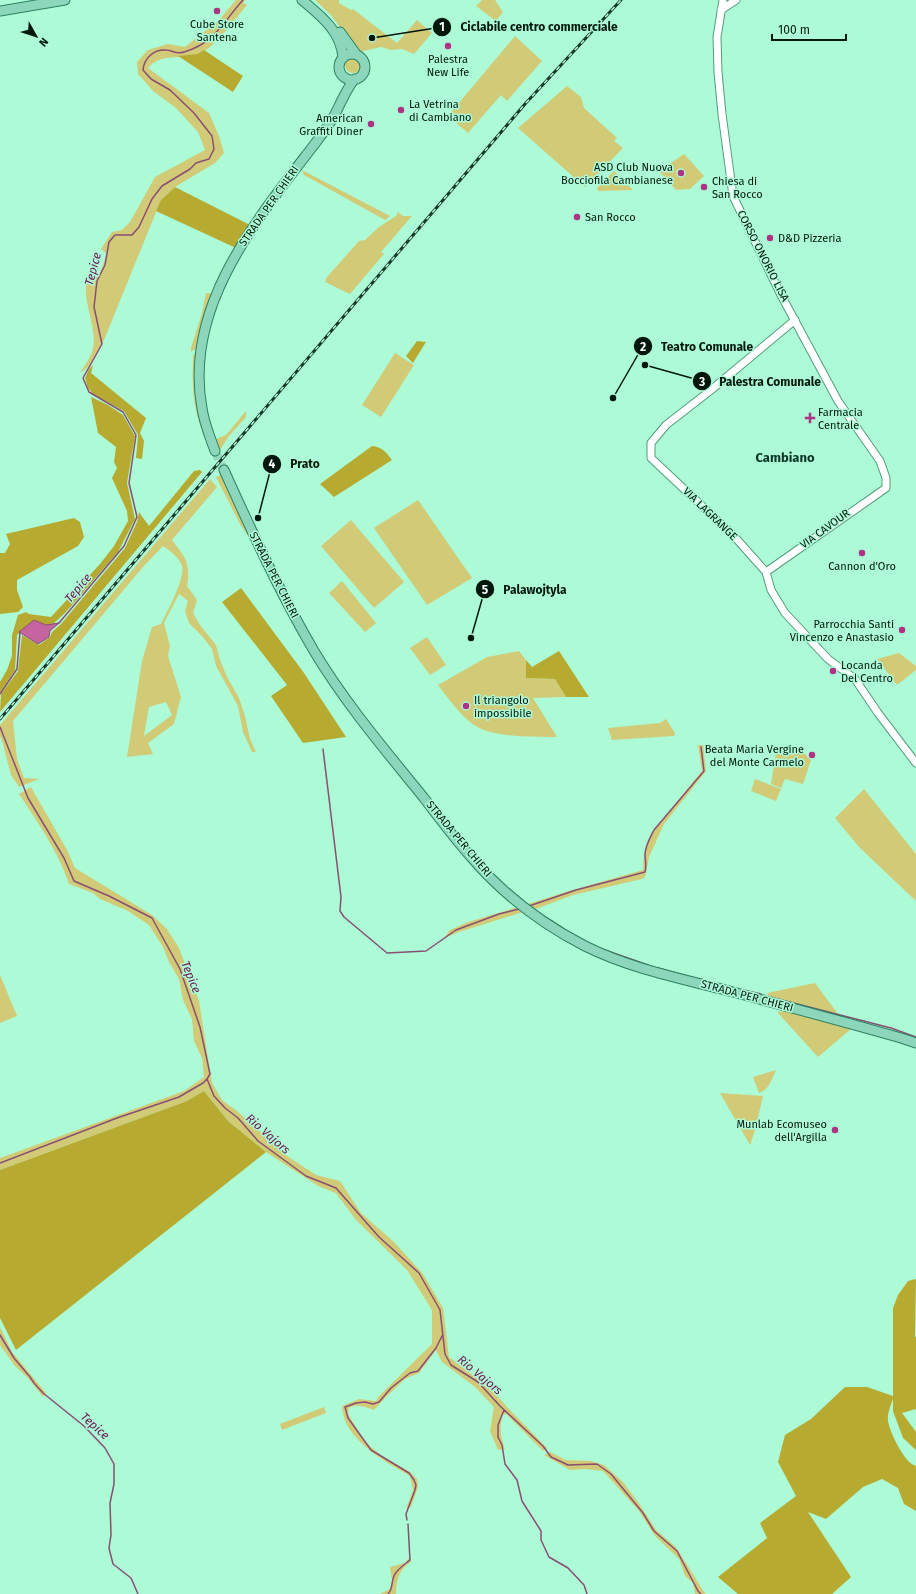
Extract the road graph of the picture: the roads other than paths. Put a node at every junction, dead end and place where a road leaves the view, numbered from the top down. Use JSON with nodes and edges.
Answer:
{"nodes":[{"id":1,"x":34,"y":0,"type":"edge"},
{"id":2,"x":65,"y":0,"type":"edge"},
{"id":3,"x":302,"y":0,"type":"edge"},
{"id":4,"x":311,"y":0,"type":"edge"},
{"id":5,"x":723,"y":0,"type":"edge"},
{"id":6,"x":736,"y":0,"type":"edge"},
{"id":7,"x":0,"y":5,"type":"edge"},
{"id":8,"x":0,"y":10,"type":"edge"},
{"id":9,"x":722,"y":10,"type":"junction"},
{"id":10,"x":356,"y":54,"type":"junction"},
{"id":11,"x":343,"y":58,"type":"junction"},
{"id":12,"x":343,"y":76,"type":"junction"},
{"id":13,"x":355,"y":79,"type":"junction"},
{"id":14,"x":339,"y":108,"type":"junction"},
{"id":15,"x":795,"y":320,"type":"junction"},
{"id":16,"x":215,"y":451,"type":"tunnel mouth"},
{"id":17,"x":224,"y":470,"type":"tunnel mouth"},
{"id":18,"x":886,"y":488,"type":"joint"},
{"id":19,"x":766,"y":572,"type":"junction"},
{"id":20,"x":916,"y":763,"type":"edge"},
{"id":21,"x":916,"y":1043,"type":"edge"}],
"edges":[{"from":1,"to":7,"type":"main road"},
{"from":2,"to":8,"type":"main road"},
{"from":3,"to":11,"type":"main road"},
{"from":4,"to":10,"type":"main road"},
{"from":5,"to":9,"type":"street","name":"CORSO ONORIO LISA"},
{"from":6,"to":9,"type":"street"},
{"from":9,"to":15,"type":"street","name":"CORSO ONORIO LISA"},
{"from":10,"to":11,"type":"main road"},
{"from":10,"to":13,"type":"main road"},
{"from":11,"to":12,"type":"main road"},
{"from":12,"to":13,"type":"main road"},
{"from":12,"to":14,"type":"main road","name":"STRADA PER CHIERI"},
{"from":13,"to":14,"type":"main road","name":"STRADA PER CHIERI"},
{"from":14,"to":16,"type":"main road","name":"STRADA PER CHIERI"},
{"from":15,"to":18,"type":"street","name":"CORSO ONORIO LISA"},
{"from":15,"to":19,"type":"street","name":"VIA LAGRANGE"},
{"from":17,"to":21,"type":"main road","name":"STRADA PER CHIERI"},
{"from":18,"to":19,"type":"street","name":"VIA CAVOUR"},
{"from":19,"to":20,"type":"street"}]}
